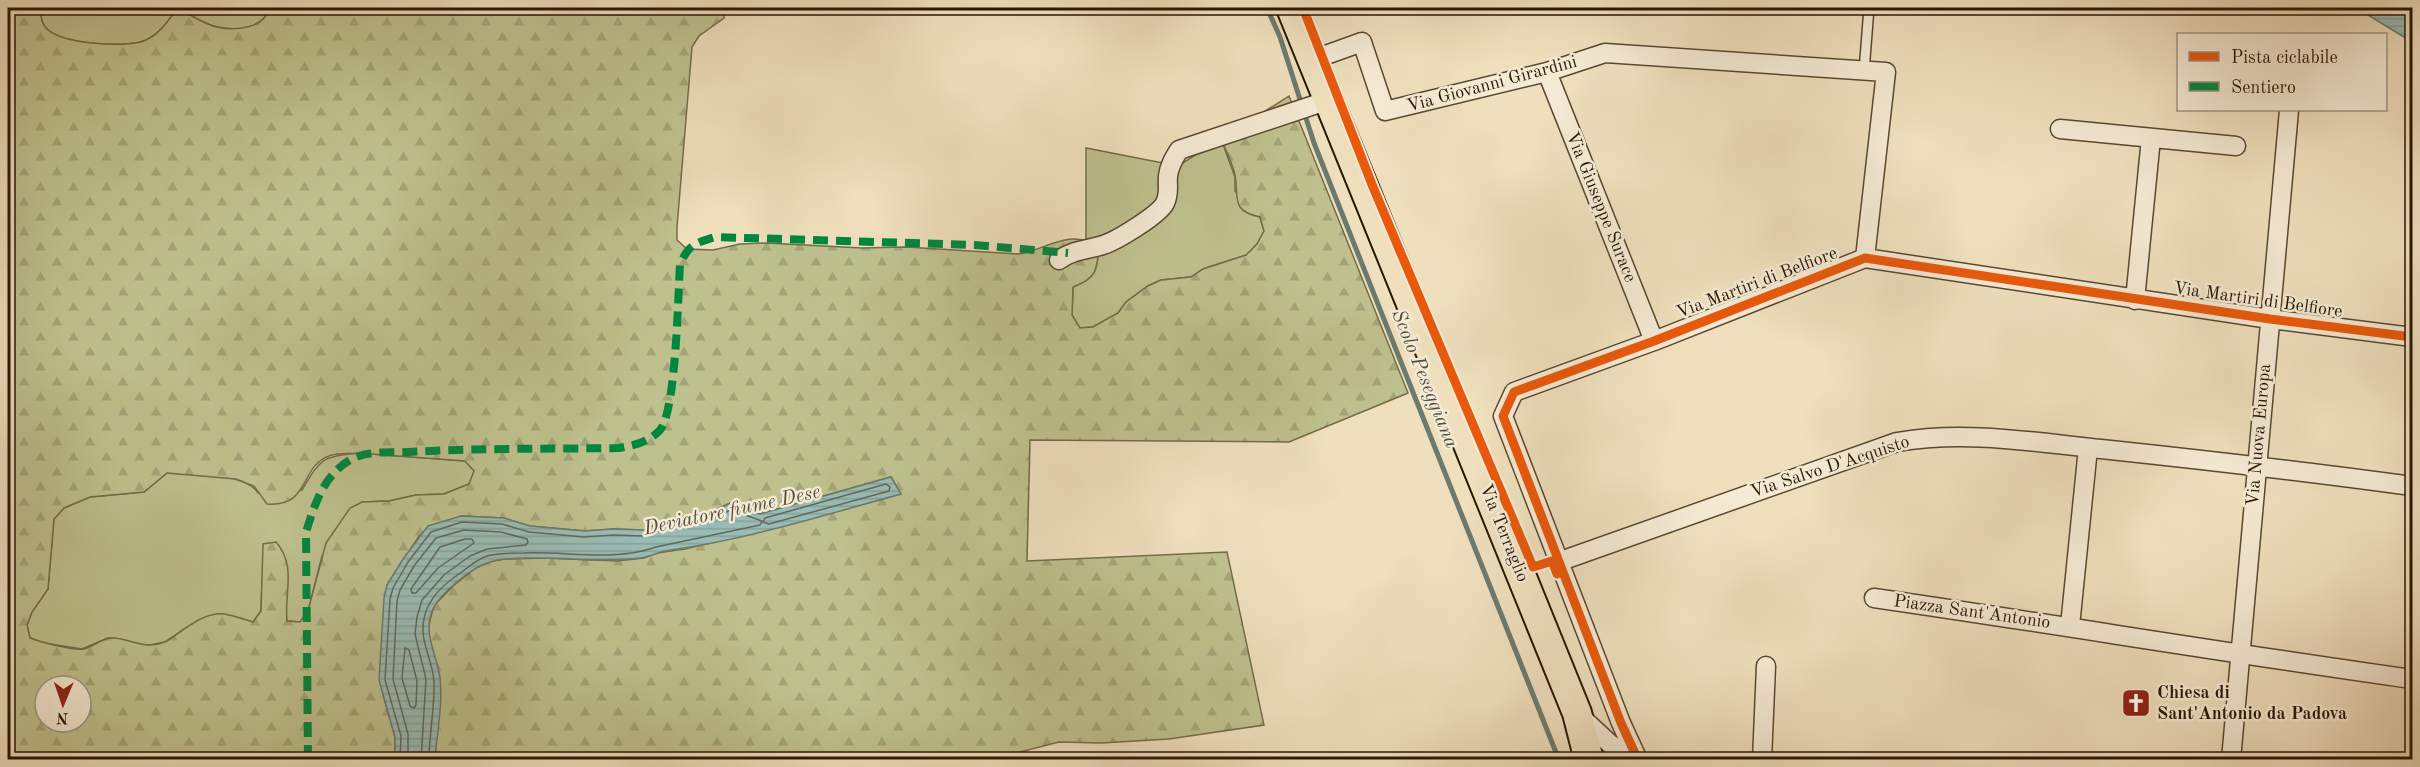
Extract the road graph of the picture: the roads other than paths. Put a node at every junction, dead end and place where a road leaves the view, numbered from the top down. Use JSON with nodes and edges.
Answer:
{"nodes":[{"id":1,"x":1291,"y":8,"type":"edge"},
{"id":2,"x":1869,"y":8,"type":"edge"},
{"id":3,"x":1321,"y":56,"type":"junction"},
{"id":4,"x":1864,"y":71,"type":"junction"},
{"id":5,"x":1547,"y":72,"type":"junction"},
{"id":6,"x":1886,"y":72,"type":"joint"},
{"id":7,"x":1321,"y":103,"type":"junction"},
{"id":8,"x":2289,"y":111,"type":"edge"},
{"id":9,"x":2060,"y":129,"type":"dead end"},
{"id":10,"x":2151,"y":138,"type":"junction"},
{"id":11,"x":2236,"y":146,"type":"dead end"},
{"id":12,"x":1865,"y":258,"type":"junction"},
{"id":13,"x":1059,"y":260,"type":"dead end"},
{"id":14,"x":2135,"y":300,"type":"junction"},
{"id":15,"x":2270,"y":320,"type":"junction"},
{"id":16,"x":2412,"y":337,"type":"edge"},
{"id":17,"x":1654,"y":341,"type":"junction"},
{"id":18,"x":2088,"y":448,"type":"junction"},
{"id":19,"x":2256,"y":465,"type":"junction"},
{"id":20,"x":2412,"y":486,"type":"edge"},
{"id":21,"x":1558,"y":562,"type":"junction"},
{"id":22,"x":1874,"y":598,"type":"dead end"},
{"id":23,"x":2070,"y":626,"type":"junction"},
{"id":24,"x":2240,"y":655,"type":"junction"},
{"id":25,"x":1766,"y":666,"type":"dead end"},
{"id":26,"x":2412,"y":679,"type":"edge"},
{"id":27,"x":1577,"y":713,"type":"junction"},
{"id":28,"x":1589,"y":759,"type":"edge"},
{"id":29,"x":1633,"y":759,"type":"edge"},
{"id":30,"x":1638,"y":759,"type":"edge"},
{"id":31,"x":1762,"y":759,"type":"edge"},
{"id":32,"x":2230,"y":759,"type":"edge"}],
"edges":[{"from":1,"to":3,"type":"main road","name":"Via Terraglio"},
{"from":2,"to":4,"type":"lane"},
{"from":3,"to":5,"type":"street","name":"Via Giovanni Girardini"},
{"from":3,"to":7,"type":"main road","name":"Via Terraglio"},
{"from":4,"to":5,"type":"street","name":"Via Giovanni Girardini"},
{"from":4,"to":6,"type":"street","name":"Via Giovanni Girardini"},
{"from":5,"to":17,"type":"street","name":"Via Giuseppe Surace"},
{"from":6,"to":12,"type":"street","name":"Via Martiri di Belfiore"},
{"from":7,"to":13,"type":"street"},
{"from":7,"to":27,"type":"main road","name":"Via Terraglio"},
{"from":8,"to":15,"type":"street","name":"Via Nuova Europa"},
{"from":9,"to":10,"type":"street"},
{"from":10,"to":11,"type":"street"},
{"from":10,"to":14,"type":"street"},
{"from":12,"to":14,"type":"street","name":"Via Martiri di Belfiore"},
{"from":12,"to":17,"type":"street","name":"Via Martiri di Belfiore"},
{"from":14,"to":15,"type":"street","name":"Via Martiri di Belfiore"},
{"from":15,"to":16,"type":"street","name":"Via Martiri di Belfiore"},
{"from":15,"to":19,"type":"street","name":"Via Nuova Europa"},
{"from":17,"to":21,"type":"street","name":"Via Martiri di Belfiore"},
{"from":18,"to":19,"type":"street","name":"Via Salvo D'Acquisto"},
{"from":18,"to":21,"type":"street","name":"Via Salvo D'Acquisto"},
{"from":18,"to":23,"type":"street","name":"Piazza Sant'Antonio"},
{"from":19,"to":20,"type":"street","name":"Via Salvo D'Acquisto"},
{"from":19,"to":24,"type":"street","name":"Via Nuova Europa"},
{"from":21,"to":30,"type":"street","name":"Via Martiri di Belfiore"},
{"from":22,"to":23,"type":"street","name":"Piazza Sant'Antonio"},
{"from":23,"to":24,"type":"street","name":"Piazza Sant'Antonio"},
{"from":24,"to":26,"type":"street","name":"Piazza Sant'Antonio"},
{"from":24,"to":32,"type":"street","name":"Via Nuova Europa"},
{"from":25,"to":31,"type":"street"},
{"from":27,"to":28,"type":"main road","name":"Via Terraglio"},
{"from":27,"to":29,"type":"street"}]}
